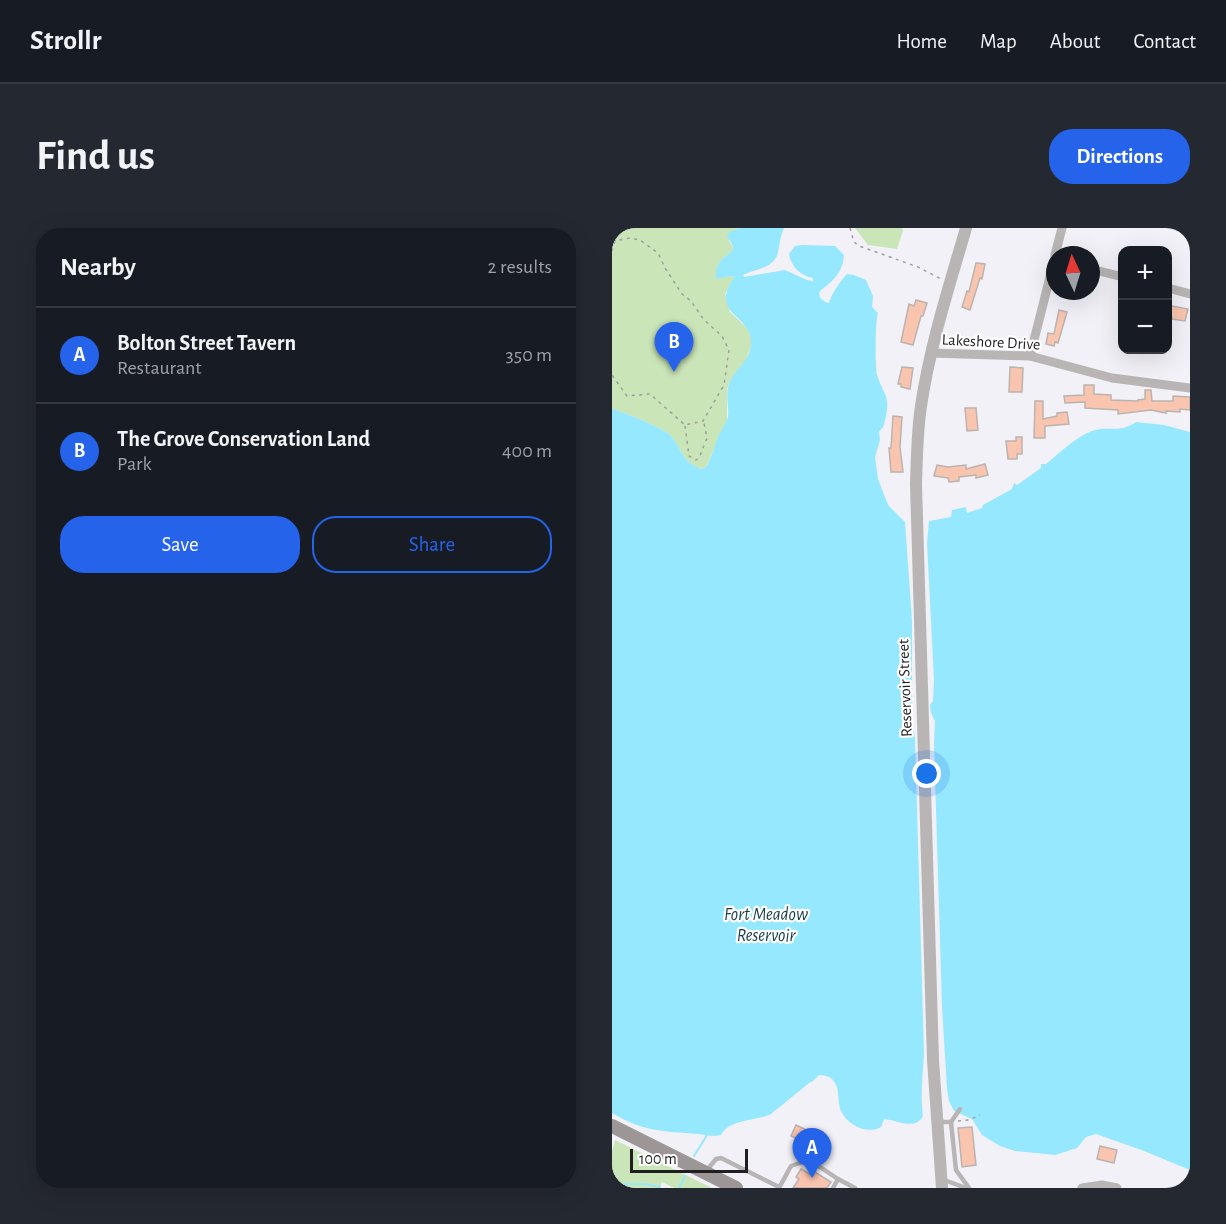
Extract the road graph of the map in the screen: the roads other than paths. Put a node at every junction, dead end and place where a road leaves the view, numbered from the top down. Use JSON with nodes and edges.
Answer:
{"nodes":[{"id":1,"x":966,"y":228,"type":"edge"},
{"id":2,"x":1062,"y":228,"type":"edge"},
{"id":3,"x":1058,"y":246,"type":"edge"},
{"id":4,"x":1100,"y":271,"type":"edge"},
{"id":5,"x":1118,"y":276,"type":"edge"},
{"id":6,"x":1172,"y":289,"type":"edge"},
{"id":7,"x":1046,"y":293,"type":"edge"},
{"id":8,"x":1190,"y":294,"type":"edge"},
{"id":9,"x":931,"y":353,"type":"junction"},
{"id":10,"x":1030,"y":356,"type":"junction"},
{"id":11,"x":1190,"y":388,"type":"edge"},
{"id":12,"x":960,"y":1109,"type":"dead end"},
{"id":13,"x":942,"y":1122,"type":"dead end"},
{"id":14,"x":951,"y":1122,"type":"junction"},
{"id":15,"x":612,"y":1126,"type":"edge"},
{"id":16,"x":705,"y":1173,"type":"junction"},
{"id":17,"x":838,"y":1179,"type":"junction"},
{"id":18,"x":945,"y":1185,"type":"edge"},
{"id":19,"x":736,"y":1188,"type":"edge"},
{"id":20,"x":779,"y":1188,"type":"edge"},
{"id":21,"x":833,"y":1188,"type":"edge"},
{"id":22,"x":855,"y":1188,"type":"edge"},
{"id":23,"x":967,"y":1188,"type":"edge"},
{"id":24,"x":1082,"y":1188,"type":"edge"},
{"id":25,"x":1117,"y":1188,"type":"edge"}],
"edges":[{"from":1,"to":9,"type":"street","name":"Reservoir Street"},
{"from":2,"to":3,"type":"street"},
{"from":4,"to":5,"type":"street"},
{"from":6,"to":8,"type":"street"},
{"from":7,"to":10,"type":"street"},
{"from":9,"to":10,"type":"street","name":"Lakeshore Drive"},
{"from":9,"to":18,"type":"street","name":"Reservoir Street"},
{"from":10,"to":11,"type":"street","name":"Lakeshore Drive"},
{"from":12,"to":14,"type":"lane"},
{"from":13,"to":14,"type":"lane"},
{"from":14,"to":23,"type":"lane"},
{"from":15,"to":16,"type":"main road"},
{"from":16,"to":19,"type":"main road"},
{"from":16,"to":20,"type":"lane"},
{"from":17,"to":20,"type":"lane"},
{"from":17,"to":21,"type":"lane"},
{"from":17,"to":22,"type":"lane"},
{"from":18,"to":23,"type":"lane"},
{"from":24,"to":25,"type":"street"}]}
